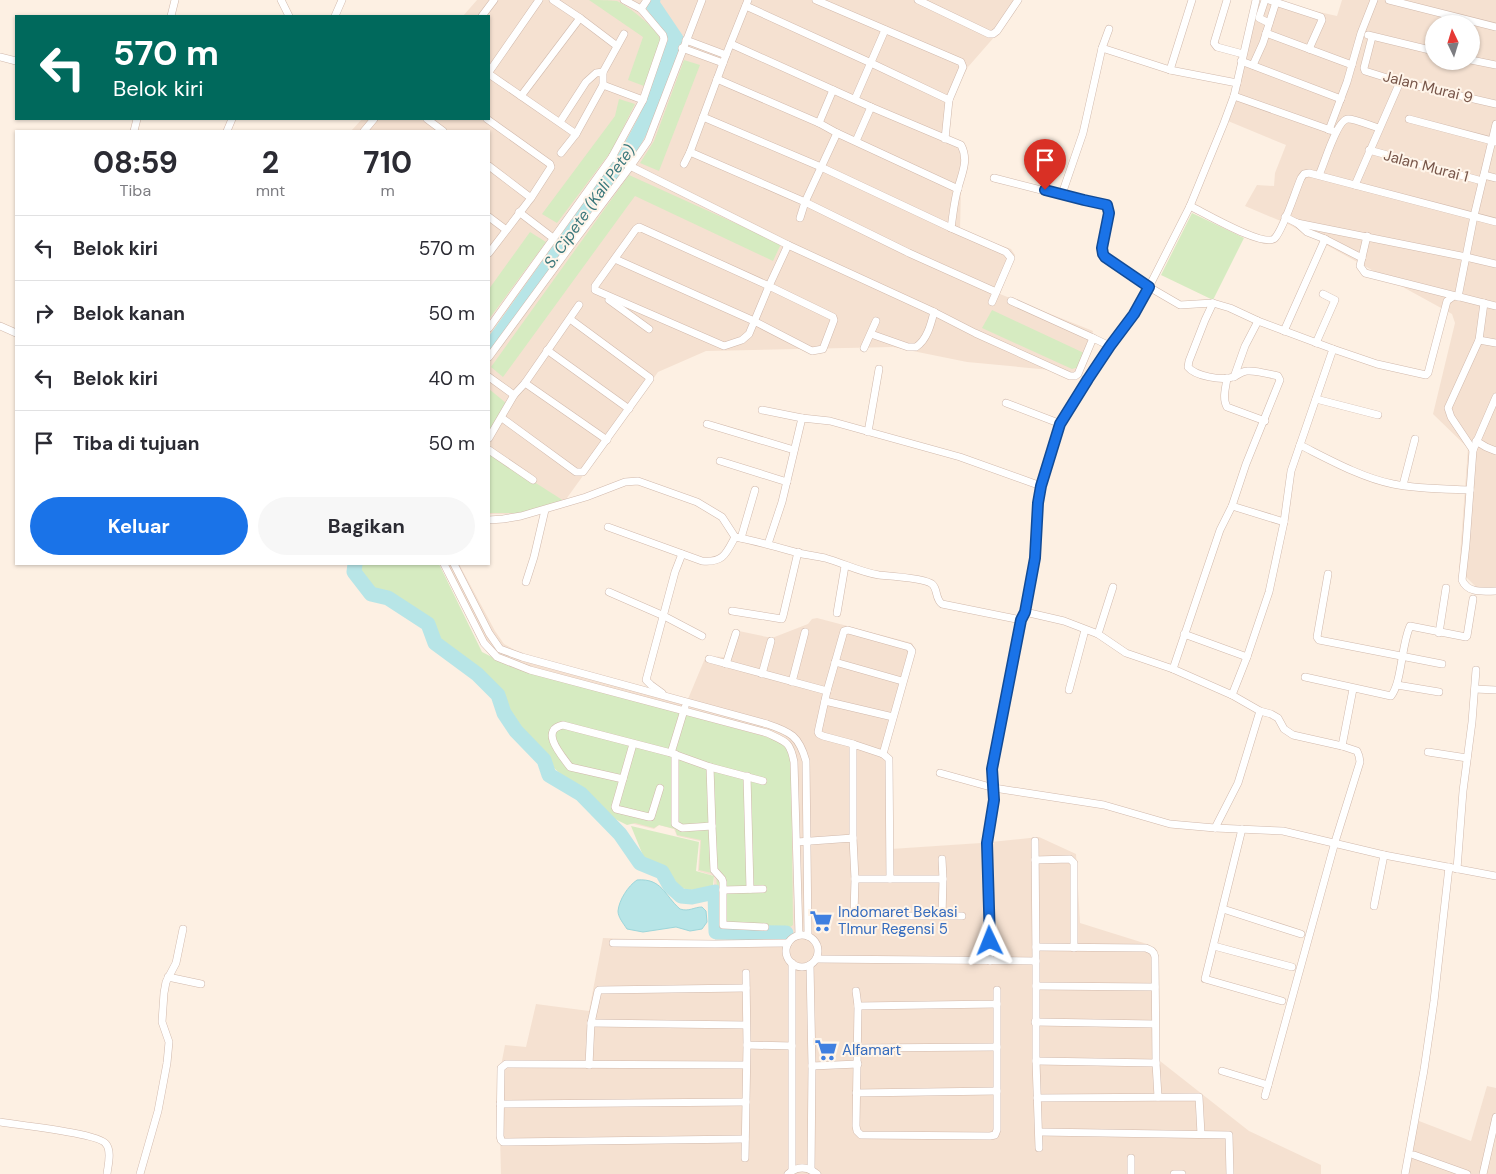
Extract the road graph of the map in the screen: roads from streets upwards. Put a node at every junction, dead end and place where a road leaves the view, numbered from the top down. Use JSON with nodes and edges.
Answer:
{"nodes":[{"id":1,"x":175,"y":0,"type":"edge"},
{"id":2,"x":281,"y":0,"type":"edge"},
{"id":3,"x":342,"y":0,"type":"edge"},
{"id":4,"x":494,"y":0,"type":"edge"},
{"id":5,"x":539,"y":0,"type":"edge"},
{"id":6,"x":553,"y":0,"type":"edge"},
{"id":7,"x":624,"y":0,"type":"edge"},
{"id":8,"x":647,"y":0,"type":"edge"},
{"id":9,"x":702,"y":0,"type":"edge"},
{"id":10,"x":816,"y":0,"type":"edge"},
{"id":11,"x":918,"y":0,"type":"edge"},
{"id":12,"x":1018,"y":0,"type":"edge"},
{"id":13,"x":1192,"y":0,"type":"edge"},
{"id":14,"x":1227,"y":0,"type":"edge"},
{"id":15,"x":1256,"y":0,"type":"edge"},
{"id":16,"x":1265,"y":0,"type":"edge"},
{"id":17,"x":1374,"y":0,"type":"edge"},
{"id":18,"x":1389,"y":0,"type":"edge"},
{"id":19,"x":1273,"y":1,"type":"edge"},
{"id":20,"x":747,"y":3,"type":"edge"},
{"id":21,"x":640,"y":9,"type":"junction"},
{"id":22,"x":171,"y":15,"type":"edge"},
{"id":23,"x":288,"y":15,"type":"edge"},
{"id":24,"x":335,"y":15,"type":"edge"},
{"id":25,"x":483,"y":15,"type":"edge"},
{"id":26,"x":580,"y":18,"type":"junction"},
{"id":27,"x":1270,"y":23,"type":"junction"},
{"id":28,"x":1496,"y":27,"type":"edge"},
{"id":29,"x":1109,"y":29,"type":"dead end"},
{"id":30,"x":885,"y":30,"type":"junction"},
{"id":31,"x":1266,"y":33,"type":"junction"},
{"id":32,"x":1361,"y":33,"type":"junction"},
{"id":33,"x":624,"y":34,"type":"dead end"},
{"id":34,"x":1372,"y":37,"type":"junction"},
{"id":35,"x":686,"y":40,"type":"junction"},
{"id":36,"x":731,"y":44,"type":"junction"},
{"id":37,"x":617,"y":46,"type":"junction"},
{"id":38,"x":682,"y":48,"type":"junction"},
{"id":39,"x":1102,"y":48,"type":"junction"},
{"id":40,"x":1309,"y":49,"type":"junction"},
{"id":41,"x":1425,"y":49,"type":"edge"},
{"id":42,"x":726,"y":55,"type":"junction"},
{"id":43,"x":0,"y":57,"type":"edge"},
{"id":44,"x":1242,"y":58,"type":"junction"},
{"id":45,"x":15,"y":61,"type":"edge"},
{"id":46,"x":1480,"y":62,"type":"edge"},
{"id":47,"x":723,"y":63,"type":"junction"},
{"id":48,"x":871,"y":63,"type":"junction"},
{"id":49,"x":1253,"y":65,"type":"junction"},
{"id":50,"x":1352,"y":65,"type":"junction"},
{"id":51,"x":1496,"y":66,"type":"edge"},
{"id":52,"x":1170,"y":70,"type":"junction"},
{"id":53,"x":490,"y":72,"type":"edge"},
{"id":54,"x":603,"y":72,"type":"junction"},
{"id":55,"x":490,"y":74,"type":"edge"},
{"id":56,"x":717,"y":79,"type":"junction"},
{"id":57,"x":1400,"y":82,"type":"junction"},
{"id":58,"x":1236,"y":83,"type":"junction"},
{"id":59,"x":603,"y":85,"type":"junction"},
{"id":60,"x":833,"y":90,"type":"junction"},
{"id":61,"x":521,"y":96,"type":"junction"},
{"id":62,"x":1234,"y":96,"type":"junction"},
{"id":63,"x":855,"y":99,"type":"junction"},
{"id":64,"x":1341,"y":99,"type":"junction"},
{"id":65,"x":643,"y":100,"type":"junction"},
{"id":66,"x":949,"y":100,"type":"junction"},
{"id":67,"x":1496,"y":104,"type":"edge"},
{"id":68,"x":871,"y":107,"type":"junction"},
{"id":69,"x":703,"y":117,"type":"junction"},
{"id":70,"x":1409,"y":119,"type":"dead end"},
{"id":71,"x":428,"y":120,"type":"edge"},
{"id":72,"x":488,"y":120,"type":"edge"},
{"id":73,"x":560,"y":122,"type":"junction"},
{"id":74,"x":819,"y":123,"type":"junction"},
{"id":75,"x":1496,"y":124,"type":"edge"},
{"id":76,"x":1380,"y":128,"type":"junction"},
{"id":77,"x":443,"y":130,"type":"edge"},
{"id":78,"x":1332,"y":131,"type":"junction"},
{"id":79,"x":837,"y":133,"type":"junction"},
{"id":80,"x":576,"y":134,"type":"junction"},
{"id":81,"x":945,"y":139,"type":"junction"},
{"id":82,"x":856,"y":141,"type":"junction"},
{"id":83,"x":1494,"y":142,"type":"edge"},
{"id":84,"x":1369,"y":150,"type":"junction"},
{"id":85,"x":690,"y":152,"type":"junction"},
{"id":86,"x":562,"y":153,"type":"dead end"},
{"id":87,"x":614,"y":158,"type":"junction"},
{"id":88,"x":684,"y":164,"type":"dead end"},
{"id":89,"x":628,"y":166,"type":"junction"},
{"id":90,"x":490,"y":167,"type":"edge"},
{"id":91,"x":821,"y":167,"type":"junction"},
{"id":92,"x":1320,"y":175,"type":"junction"},
{"id":93,"x":994,"y":178,"type":"dead end"},
{"id":94,"x":1483,"y":178,"type":"junction"},
{"id":95,"x":1496,"y":178,"type":"edge"},
{"id":96,"x":1355,"y":185,"type":"junction"},
{"id":97,"x":958,"y":189,"type":"junction"},
{"id":98,"x":1062,"y":194,"type":"junction"},
{"id":99,"x":531,"y":198,"type":"junction"},
{"id":100,"x":805,"y":202,"type":"junction"},
{"id":101,"x":1190,"y":206,"type":"junction"},
{"id":102,"x":519,"y":212,"type":"junction"},
{"id":103,"x":1474,"y":216,"type":"junction"},
{"id":104,"x":1285,"y":217,"type":"junction"},
{"id":105,"x":490,"y":218,"type":"edge"},
{"id":106,"x":800,"y":218,"type":"dead end"},
{"id":107,"x":1297,"y":222,"type":"junction"},
{"id":108,"x":1496,"y":222,"type":"edge"},
{"id":109,"x":951,"y":228,"type":"junction"},
{"id":110,"x":505,"y":229,"type":"junction"},
{"id":111,"x":1367,"y":236,"type":"junction"},
{"id":112,"x":553,"y":238,"type":"junction"},
{"id":113,"x":1325,"y":239,"type":"junction"},
{"id":114,"x":788,"y":245,"type":"junction"},
{"id":115,"x":490,"y":252,"type":"edge"},
{"id":116,"x":1466,"y":257,"type":"junction"},
{"id":117,"x":1362,"y":258,"type":"junction"},
{"id":118,"x":615,"y":259,"type":"junction"},
{"id":119,"x":1496,"y":264,"type":"edge"},
{"id":120,"x":769,"y":286,"type":"junction"},
{"id":121,"x":1149,"y":287,"type":"junction"},
{"id":122,"x":996,"y":292,"type":"junction"},
{"id":123,"x":600,"y":293,"type":"junction"},
{"id":124,"x":1323,"y":294,"type":"dead end"},
{"id":125,"x":1456,"y":296,"type":"junction"},
{"id":126,"x":1011,"y":301,"type":"dead end"},
{"id":127,"x":992,"y":302,"type":"dead end"},
{"id":128,"x":1213,"y":302,"type":"junction"},
{"id":129,"x":1484,"y":303,"type":"junction"},
{"id":130,"x":579,"y":305,"type":"dead end"},
{"id":131,"x":1496,"y":306,"type":"edge"},
{"id":132,"x":934,"y":312,"type":"junction"},
{"id":133,"x":570,"y":319,"type":"junction"},
{"id":134,"x":876,"y":320,"type":"dead end"},
{"id":135,"x":754,"y":321,"type":"junction"},
{"id":136,"x":1258,"y":321,"type":"junction"},
{"id":137,"x":0,"y":326,"type":"edge"},
{"id":138,"x":490,"y":327,"type":"edge"},
{"id":139,"x":649,"y":329,"type":"dead end"},
{"id":140,"x":1284,"y":331,"type":"junction"},
{"id":141,"x":15,"y":333,"type":"edge"},
{"id":142,"x":871,"y":334,"type":"junction"},
{"id":143,"x":1093,"y":338,"type":"junction"},
{"id":144,"x":1479,"y":340,"type":"junction"},
{"id":145,"x":1316,"y":343,"type":"junction"},
{"id":146,"x":1496,"y":343,"type":"edge"},
{"id":147,"x":1110,"y":346,"type":"junction"},
{"id":148,"x":864,"y":348,"type":"dead end"},
{"id":149,"x":1333,"y":349,"type":"junction"},
{"id":150,"x":547,"y":350,"type":"junction"},
{"id":151,"x":490,"y":356,"type":"edge"},
{"id":152,"x":879,"y":369,"type":"dead end"},
{"id":153,"x":490,"y":378,"type":"edge"},
{"id":154,"x":1231,"y":378,"type":"junction"},
{"id":155,"x":525,"y":383,"type":"junction"},
{"id":156,"x":514,"y":396,"type":"junction"},
{"id":157,"x":1496,"y":397,"type":"edge"},
{"id":158,"x":1316,"y":399,"type":"junction"},
{"id":159,"x":1006,"y":404,"type":"dead end"},
{"id":160,"x":629,"y":410,"type":"junction"},
{"id":161,"x":762,"y":410,"type":"dead end"},
{"id":162,"x":1378,"y":415,"type":"dead end"},
{"id":163,"x":502,"y":418,"type":"junction"},
{"id":164,"x":802,"y":418,"type":"junction"},
{"id":165,"x":1264,"y":421,"type":"junction"},
{"id":166,"x":707,"y":424,"type":"dead end"},
{"id":167,"x":1060,"y":424,"type":"junction"},
{"id":168,"x":868,"y":432,"type":"junction"},
{"id":169,"x":490,"y":436,"type":"edge"},
{"id":170,"x":1415,"y":439,"type":"dead end"},
{"id":171,"x":607,"y":440,"type":"junction"},
{"id":172,"x":1476,"y":441,"type":"junction"},
{"id":173,"x":1300,"y":445,"type":"junction"},
{"id":174,"x":794,"y":450,"type":"junction"},
{"id":175,"x":1472,"y":450,"type":"junction"},
{"id":176,"x":490,"y":451,"type":"edge"},
{"id":177,"x":1496,"y":451,"type":"edge"},
{"id":178,"x":720,"y":461,"type":"dead end"},
{"id":179,"x":533,"y":480,"type":"dead end"},
{"id":180,"x":787,"y":482,"type":"junction"},
{"id":181,"x":1402,"y":485,"type":"junction"},
{"id":182,"x":1041,"y":486,"type":"junction"},
{"id":183,"x":755,"y":490,"type":"dead end"},
{"id":184,"x":1470,"y":490,"type":"junction"},
{"id":185,"x":1232,"y":506,"type":"junction"},
{"id":186,"x":545,"y":510,"type":"junction"},
{"id":187,"x":490,"y":520,"type":"edge"},
{"id":188,"x":1284,"y":522,"type":"junction"},
{"id":189,"x":608,"y":527,"type":"dead end"},
{"id":190,"x":738,"y":538,"type":"junction"},
{"id":191,"x":768,"y":544,"type":"junction"},
{"id":192,"x":798,"y":552,"type":"junction"},
{"id":193,"x":682,"y":554,"type":"junction"},
{"id":194,"x":445,"y":565,"type":"edge"},
{"id":195,"x":455,"y":565,"type":"edge"},
{"id":196,"x":845,"y":566,"type":"junction"},
{"id":197,"x":1328,"y":574,"type":"dead end"},
{"id":198,"x":526,"y":582,"type":"dead end"},
{"id":199,"x":1113,"y":587,"type":"dead end"},
{"id":200,"x":1446,"y":588,"type":"dead end"},
{"id":201,"x":1496,"y":591,"type":"edge"},
{"id":202,"x":608,"y":592,"type":"dead end"},
{"id":203,"x":1473,"y":599,"type":"dead end"},
{"id":204,"x":732,"y":611,"type":"dead end"},
{"id":205,"x":1025,"y":612,"type":"junction"},
{"id":206,"x":837,"y":613,"type":"dead end"},
{"id":207,"x":664,"y":616,"type":"junction"},
{"id":208,"x":1021,"y":620,"type":"junction"},
{"id":209,"x":1085,"y":630,"type":"junction"},
{"id":210,"x":805,"y":632,"type":"dead end"},
{"id":211,"x":736,"y":633,"type":"dead end"},
{"id":212,"x":1439,"y":633,"type":"junction"},
{"id":213,"x":1098,"y":634,"type":"junction"},
{"id":214,"x":1184,"y":634,"type":"junction"},
{"id":215,"x":702,"y":636,"type":"dead end"},
{"id":216,"x":771,"y":641,"type":"dead end"},
{"id":217,"x":1402,"y":656,"type":"junction"},
{"id":218,"x":522,"y":657,"type":"junction"},
{"id":219,"x":1247,"y":657,"type":"junction"},
{"id":220,"x":709,"y":659,"type":"dead end"},
{"id":221,"x":835,"y":662,"type":"junction"},
{"id":222,"x":726,"y":664,"type":"junction"},
{"id":223,"x":1442,"y":664,"type":"dead end"},
{"id":224,"x":519,"y":666,"type":"junction"},
{"id":225,"x":1173,"y":669,"type":"junction"},
{"id":226,"x":1476,"y":670,"type":"dead end"},
{"id":227,"x":762,"y":674,"type":"junction"},
{"id":228,"x":1305,"y":677,"type":"dead end"},
{"id":229,"x":902,"y":681,"type":"junction"},
{"id":230,"x":792,"y":682,"type":"junction"},
{"id":231,"x":1396,"y":685,"type":"junction"},
{"id":232,"x":1353,"y":689,"type":"junction"},
{"id":233,"x":1475,"y":689,"type":"junction"},
{"id":234,"x":827,"y":690,"type":"junction"},
{"id":235,"x":1069,"y":690,"type":"dead end"},
{"id":236,"x":1496,"y":690,"type":"edge"},
{"id":237,"x":1438,"y":692,"type":"dead end"},
{"id":238,"x":1232,"y":695,"type":"junction"},
{"id":239,"x":666,"y":696,"type":"junction"},
{"id":240,"x":824,"y":700,"type":"junction"},
{"id":241,"x":687,"y":702,"type":"junction"},
{"id":242,"x":684,"y":711,"type":"junction"},
{"id":243,"x":1260,"y":711,"type":"junction"},
{"id":244,"x":892,"y":717,"type":"junction"},
{"id":245,"x":633,"y":744,"type":"junction"},
{"id":246,"x":853,"y":744,"type":"junction"},
{"id":247,"x":1342,"y":746,"type":"junction"},
{"id":248,"x":1428,"y":752,"type":"dead end"},
{"id":249,"x":673,"y":754,"type":"junction"},
{"id":250,"x":883,"y":754,"type":"junction"},
{"id":251,"x":1467,"y":758,"type":"junction"},
{"id":252,"x":710,"y":768,"type":"junction"},
{"id":253,"x":940,"y":773,"type":"dead end"},
{"id":254,"x":747,"y":776,"type":"junction"},
{"id":255,"x":623,"y":779,"type":"junction"},
{"id":256,"x":763,"y":781,"type":"dead end"},
{"id":257,"x":660,"y":788,"type":"dead end"},
{"id":258,"x":994,"y":788,"type":"junction"},
{"id":259,"x":712,"y":826,"type":"junction"},
{"id":260,"x":1214,"y":828,"type":"junction"},
{"id":261,"x":1242,"y":829,"type":"junction"},
{"id":262,"x":853,"y":838,"type":"junction"},
{"id":263,"x":808,"y":841,"type":"junction"},
{"id":264,"x":1035,"y":841,"type":"dead end"},
{"id":265,"x":797,"y":842,"type":"junction"},
{"id":266,"x":1335,"y":842,"type":"junction"},
{"id":267,"x":1384,"y":855,"type":"junction"},
{"id":268,"x":942,"y":859,"type":"dead end"},
{"id":269,"x":1035,"y":860,"type":"junction"},
{"id":270,"x":1449,"y":867,"type":"junction"},
{"id":271,"x":1458,"y":869,"type":"junction"},
{"id":272,"x":1496,"y":876,"type":"edge"},
{"id":273,"x":855,"y":878,"type":"junction"},
{"id":274,"x":890,"y":879,"type":"junction"},
{"id":275,"x":943,"y":879,"type":"junction"},
{"id":276,"x":763,"y":889,"type":"dead end"},
{"id":277,"x":723,"y":890,"type":"junction"},
{"id":278,"x":750,"y":890,"type":"junction"},
{"id":279,"x":1374,"y":906,"type":"dead end"},
{"id":280,"x":1222,"y":910,"type":"junction"},
{"id":281,"x":942,"y":916,"type":"junction"},
{"id":282,"x":962,"y":916,"type":"dead end"},
{"id":283,"x":765,"y":927,"type":"dead end"},
{"id":284,"x":182,"y":929,"type":"dead end"},
{"id":285,"x":1302,"y":934,"type":"dead end"},
{"id":286,"x":799,"y":935,"type":"junction"},
{"id":287,"x":808,"y":936,"type":"junction"},
{"id":288,"x":613,"y":943,"type":"dead end"},
{"id":289,"x":788,"y":943,"type":"junction"},
{"id":290,"x":1214,"y":946,"type":"junction"},
{"id":291,"x":1036,"y":947,"type":"junction"},
{"id":292,"x":1074,"y":948,"type":"junction"},
{"id":293,"x":816,"y":959,"type":"junction"},
{"id":294,"x":990,"y":960,"type":"junction"},
{"id":295,"x":1036,"y":961,"type":"junction"},
{"id":296,"x":792,"y":963,"type":"junction"},
{"id":297,"x":810,"y":965,"type":"junction"},
{"id":298,"x":1292,"y":968,"type":"dead end"},
{"id":299,"x":746,"y":973,"type":"dead end"},
{"id":300,"x":168,"y":977,"type":"junction"},
{"id":301,"x":201,"y":984,"type":"dead end"},
{"id":302,"x":1036,"y":986,"type":"junction"},
{"id":303,"x":1156,"y":987,"type":"junction"},
{"id":304,"x":746,"y":988,"type":"junction"},
{"id":305,"x":997,"y":990,"type":"dead end"},
{"id":306,"x":856,"y":991,"type":"dead end"},
{"id":307,"x":1282,"y":1001,"type":"dead end"},
{"id":308,"x":997,"y":1004,"type":"junction"},
{"id":309,"x":858,"y":1006,"type":"junction"},
{"id":310,"x":1035,"y":1022,"type":"junction"},
{"id":311,"x":591,"y":1023,"type":"junction"},
{"id":312,"x":1155,"y":1024,"type":"junction"},
{"id":313,"x":746,"y":1025,"type":"junction"},
{"id":314,"x":747,"y":1045,"type":"junction"},
{"id":315,"x":792,"y":1046,"type":"junction"},
{"id":316,"x":997,"y":1047,"type":"junction"},
{"id":317,"x":858,"y":1048,"type":"junction"},
{"id":318,"x":1036,"y":1061,"type":"junction"},
{"id":319,"x":1156,"y":1063,"type":"junction"},
{"id":320,"x":589,"y":1064,"type":"junction"},
{"id":321,"x":858,"y":1064,"type":"junction"},
{"id":322,"x":746,"y":1065,"type":"junction"},
{"id":323,"x":812,"y":1066,"type":"junction"},
{"id":324,"x":1222,"y":1071,"type":"dead end"},
{"id":325,"x":1268,"y":1085,"type":"junction"},
{"id":326,"x":997,"y":1091,"type":"junction"},
{"id":327,"x":856,"y":1092,"type":"junction"},
{"id":328,"x":1265,"y":1096,"type":"dead end"},
{"id":329,"x":1158,"y":1097,"type":"junction"},
{"id":330,"x":1037,"y":1098,"type":"junction"},
{"id":331,"x":746,"y":1102,"type":"junction"},
{"id":332,"x":500,"y":1104,"type":"junction"},
{"id":333,"x":1496,"y":1117,"type":"edge"},
{"id":334,"x":0,"y":1122,"type":"edge"},
{"id":335,"x":1039,"y":1132,"type":"junction"},
{"id":336,"x":1201,"y":1134,"type":"junction"},
{"id":337,"x":745,"y":1139,"type":"junction"},
{"id":338,"x":1039,"y":1148,"type":"dead end"},
{"id":339,"x":1414,"y":1155,"type":"dead end"},
{"id":340,"x":745,"y":1158,"type":"dead end"},
{"id":341,"x":1130,"y":1158,"type":"dead end"},
{"id":342,"x":790,"y":1172,"type":"edge"},
{"id":343,"x":814,"y":1172,"type":"edge"},
{"id":344,"x":107,"y":1174,"type":"edge"},
{"id":345,"x":140,"y":1174,"type":"edge"},
{"id":346,"x":1131,"y":1174,"type":"edge"},
{"id":347,"x":1174,"y":1174,"type":"edge"},
{"id":348,"x":1182,"y":1174,"type":"edge"},
{"id":349,"x":1230,"y":1174,"type":"edge"},
{"id":350,"x":1405,"y":1174,"type":"edge"},
{"id":351,"x":1468,"y":1174,"type":"edge"},
{"id":352,"x":1483,"y":1174,"type":"edge"}],
"edges":[{"from":1,"to":22,"type":"street"},
{"from":2,"to":23,"type":"street"},
{"from":3,"to":24,"type":"street"},
{"from":4,"to":25,"type":"street"},
{"from":5,"to":53,"type":"street"},
{"from":6,"to":26,"type":"street"},
{"from":7,"to":21,"type":"street"},
{"from":8,"to":21,"type":"street"},
{"from":9,"to":35,"type":"street"},
{"from":10,"to":30,"type":"street"},
{"from":11,"to":12,"type":"street"},
{"from":13,"to":52,"type":"street"},
{"from":14,"to":44,"type":"street"},
{"from":15,"to":44,"type":"street"},
{"from":16,"to":27,"type":"street"},
{"from":17,"to":32,"type":"street"},
{"from":18,"to":28,"type":"street"},
{"from":19,"to":27,"type":"street"},
{"from":19,"to":40,"type":"street"},
{"from":20,"to":36,"type":"street"},
{"from":20,"to":48,"type":"street"},
{"from":21,"to":65,"type":"street"},
{"from":26,"to":37,"type":"street"},
{"from":26,"to":61,"type":"street"},
{"from":27,"to":31,"type":"street"},
{"from":29,"to":39,"type":"street"},
{"from":30,"to":48,"type":"street"},
{"from":30,"to":66,"type":"street"},
{"from":31,"to":40,"type":"street"},
{"from":31,"to":49,"type":"street"},
{"from":32,"to":34,"type":"street"},
{"from":32,"to":50,"type":"street"},
{"from":33,"to":37,"type":"street"},
{"from":34,"to":41,"type":"street"},
{"from":34,"to":57,"type":"street","name":"Jalan Murai 9"},
{"from":35,"to":38,"type":"street"},
{"from":35,"to":42,"type":"street"},
{"from":36,"to":42,"type":"street"},
{"from":36,"to":60,"type":"street"},
{"from":37,"to":54,"type":"street"},
{"from":38,"to":47,"type":"street"},
{"from":38,"to":89,"type":"street"},
{"from":39,"to":52,"type":"street"},
{"from":39,"to":98,"type":"street"},
{"from":40,"to":50,"type":"street"},
{"from":42,"to":47,"type":"street"},
{"from":43,"to":45,"type":"street"},
{"from":44,"to":49,"type":"street"},
{"from":44,"to":58,"type":"street"},
{"from":46,"to":51,"type":"street"},
{"from":47,"to":56,"type":"street"},
{"from":48,"to":63,"type":"street"},
{"from":48,"to":66,"type":"street"},
{"from":49,"to":64,"type":"street"},
{"from":50,"to":64,"type":"street"},
{"from":52,"to":58,"type":"street"},
{"from":54,"to":59,"type":"street"},
{"from":54,"to":73,"type":"street"},
{"from":55,"to":61,"type":"street"},
{"from":56,"to":69,"type":"street"},
{"from":56,"to":74,"type":"street"},
{"from":57,"to":67,"type":"street","name":"Jalan Murai 9"},
{"from":57,"to":76,"type":"street"},
{"from":58,"to":62,"type":"street"},
{"from":59,"to":65,"type":"street"},
{"from":59,"to":80,"type":"street"},
{"from":60,"to":63,"type":"street"},
{"from":60,"to":74,"type":"street"},
{"from":61,"to":73,"type":"street"},
{"from":62,"to":78,"type":"street"},
{"from":62,"to":101,"type":"street"},
{"from":63,"to":68,"type":"street"},
{"from":64,"to":78,"type":"street"},
{"from":65,"to":87,"type":"street"},
{"from":66,"to":81,"type":"street"},
{"from":68,"to":81,"type":"street"},
{"from":68,"to":82,"type":"street"},
{"from":69,"to":85,"type":"street"},
{"from":69,"to":91,"type":"street"},
{"from":70,"to":83,"type":"street"},
{"from":71,"to":77,"type":"street"},
{"from":72,"to":99,"type":"street"},
{"from":73,"to":80,"type":"street"},
{"from":74,"to":79,"type":"street"},
{"from":75,"to":83,"type":"street"},
{"from":76,"to":78,"type":"street"},
{"from":76,"to":84,"type":"street"},
{"from":78,"to":92,"type":"street"},
{"from":79,"to":82,"type":"street"},
{"from":79,"to":91,"type":"street"},
{"from":80,"to":86,"type":"street"},
{"from":81,"to":97,"type":"street"},
{"from":82,"to":97,"type":"street"},
{"from":83,"to":94,"type":"street"},
{"from":84,"to":94,"type":"street","name":"Jalan Murai 1"},
{"from":84,"to":96,"type":"street"},
{"from":85,"to":88,"type":"street"},
{"from":85,"to":100,"type":"street"},
{"from":87,"to":89,"type":"street"},
{"from":87,"to":112,"type":"street"},
{"from":89,"to":114,"type":"street"},
{"from":89,"to":151,"type":"street"},
{"from":90,"to":99,"type":"street"},
{"from":91,"to":100,"type":"street"},
{"from":91,"to":109,"type":"street"},
{"from":92,"to":96,"type":"street"},
{"from":92,"to":104,"type":"street"},
{"from":93,"to":98,"type":"street"},
{"from":94,"to":95,"type":"street","name":"Jalan Murai 1"},
{"from":94,"to":103,"type":"street"},
{"from":96,"to":103,"type":"street"},
{"from":97,"to":109,"type":"street"},
{"from":98,"to":121,"type":"street"},
{"from":99,"to":102,"type":"street"},
{"from":100,"to":106,"type":"street"},
{"from":100,"to":122,"type":"street"},
{"from":101,"to":104,"type":"street"},
{"from":101,"to":121,"type":"street"},
{"from":102,"to":110,"type":"street"},
{"from":102,"to":112,"type":"street"},
{"from":103,"to":108,"type":"street"},
{"from":103,"to":116,"type":"street"},
{"from":104,"to":107,"type":"street"},
{"from":105,"to":110,"type":"street"},
{"from":107,"to":111,"type":"street"},
{"from":107,"to":113,"type":"street"},
{"from":109,"to":122,"type":"street"},
{"from":110,"to":115,"type":"street"},
{"from":111,"to":116,"type":"street"},
{"from":111,"to":117,"type":"street"},
{"from":112,"to":138,"type":"street"},
{"from":113,"to":117,"type":"street"},
{"from":113,"to":140,"type":"street"},
{"from":114,"to":120,"type":"street"},
{"from":114,"to":132,"type":"street"},
{"from":116,"to":119,"type":"street"},
{"from":116,"to":125,"type":"street"},
{"from":117,"to":125,"type":"street"},
{"from":118,"to":120,"type":"street"},
{"from":118,"to":123,"type":"street"},
{"from":118,"to":135,"type":"street"},
{"from":120,"to":135,"type":"street"},
{"from":120,"to":135,"type":"street"},
{"from":121,"to":128,"type":"street"},
{"from":121,"to":147,"type":"street"},
{"from":122,"to":127,"type":"street"},
{"from":123,"to":135,"type":"street"},
{"from":123,"to":139,"type":"street"},
{"from":124,"to":145,"type":"street"},
{"from":125,"to":129,"type":"street"},
{"from":125,"to":149,"type":"street"},
{"from":126,"to":143,"type":"street"},
{"from":128,"to":136,"type":"street"},
{"from":128,"to":154,"type":"street"},
{"from":129,"to":131,"type":"street"},
{"from":129,"to":144,"type":"street"},
{"from":130,"to":133,"type":"street"},
{"from":132,"to":142,"type":"street"},
{"from":132,"to":143,"type":"street"},
{"from":133,"to":150,"type":"street"},
{"from":133,"to":160,"type":"street"},
{"from":134,"to":142,"type":"street"},
{"from":136,"to":140,"type":"street"},
{"from":136,"to":154,"type":"street"},
{"from":137,"to":141,"type":"street"},
{"from":140,"to":145,"type":"street"},
{"from":142,"to":148,"type":"street"},
{"from":143,"to":147,"type":"street"},
{"from":144,"to":146,"type":"street"},
{"from":144,"to":175,"type":"street"},
{"from":145,"to":149,"type":"street"},
{"from":147,"to":167,"type":"street"},
{"from":149,"to":158,"type":"street"},
{"from":150,"to":155,"type":"street"},
{"from":150,"to":160,"type":"street"},
{"from":152,"to":168,"type":"street"},
{"from":153,"to":156,"type":"street"},
{"from":154,"to":165,"type":"street"},
{"from":154,"to":165,"type":"street"},
{"from":155,"to":156,"type":"street"},
{"from":155,"to":171,"type":"street"},
{"from":156,"to":163,"type":"street"},
{"from":157,"to":172,"type":"street"},
{"from":158,"to":162,"type":"street"},
{"from":158,"to":173,"type":"street"},
{"from":159,"to":167,"type":"street"},
{"from":160,"to":171,"type":"street"},
{"from":161,"to":164,"type":"street"},
{"from":163,"to":169,"type":"street"},
{"from":163,"to":171,"type":"street"},
{"from":164,"to":168,"type":"street"},
{"from":164,"to":174,"type":"street"},
{"from":165,"to":185,"type":"street"},
{"from":166,"to":174,"type":"street"},
{"from":167,"to":182,"type":"street"},
{"from":168,"to":182,"type":"street"},
{"from":170,"to":181,"type":"street"},
{"from":172,"to":175,"type":"street"},
{"from":172,"to":177,"type":"street"},
{"from":173,"to":181,"type":"street"},
{"from":173,"to":188,"type":"street"},
{"from":174,"to":180,"type":"street"},
{"from":175,"to":184,"type":"street"},
{"from":176,"to":179,"type":"street"},
{"from":178,"to":180,"type":"street"},
{"from":180,"to":191,"type":"street"},
{"from":181,"to":184,"type":"street"},
{"from":182,"to":205,"type":"street"},
{"from":183,"to":190,"type":"street"},
{"from":184,"to":201,"type":"street"},
{"from":185,"to":188,"type":"street"},
{"from":185,"to":214,"type":"street"},
{"from":186,"to":187,"type":"street"},
{"from":186,"to":190,"type":"street"},
{"from":186,"to":198,"type":"street"},
{"from":188,"to":219,"type":"street"},
{"from":189,"to":193,"type":"street"},
{"from":190,"to":191,"type":"street"},
{"from":190,"to":193,"type":"street"},
{"from":191,"to":192,"type":"street"},
{"from":192,"to":196,"type":"street"},
{"from":192,"to":204,"type":"street"},
{"from":193,"to":207,"type":"street"},
{"from":194,"to":224,"type":"street"},
{"from":195,"to":218,"type":"street"},
{"from":196,"to":206,"type":"street"},
{"from":196,"to":208,"type":"street"},
{"from":197,"to":217,"type":"street"},
{"from":199,"to":213,"type":"street"},
{"from":200,"to":212,"type":"street"},
{"from":202,"to":207,"type":"street"},
{"from":203,"to":212,"type":"street"},
{"from":205,"to":208,"type":"street"},
{"from":205,"to":209,"type":"street"},
{"from":207,"to":215,"type":"street"},
{"from":207,"to":239,"type":"street"},
{"from":208,"to":258,"type":"street"},
{"from":209,"to":213,"type":"street"},
{"from":209,"to":235,"type":"street"},
{"from":210,"to":230,"type":"street"},
{"from":211,"to":222,"type":"street"},
{"from":212,"to":217,"type":"street"},
{"from":213,"to":225,"type":"street"},
{"from":214,"to":219,"type":"street"},
{"from":214,"to":225,"type":"street"},
{"from":216,"to":227,"type":"street"},
{"from":217,"to":223,"type":"street"},
{"from":217,"to":231,"type":"street"},
{"from":218,"to":224,"type":"street"},
{"from":218,"to":239,"type":"street"},
{"from":219,"to":238,"type":"street"},
{"from":220,"to":222,"type":"street"},
{"from":221,"to":229,"type":"street"},
{"from":221,"to":229,"type":"street"},
{"from":221,"to":234,"type":"street"},
{"from":222,"to":227,"type":"street"},
{"from":224,"to":242,"type":"street"},
{"from":225,"to":238,"type":"street"},
{"from":226,"to":233,"type":"street"},
{"from":227,"to":230,"type":"street"},
{"from":228,"to":232,"type":"street"},
{"from":229,"to":244,"type":"street"},
{"from":230,"to":234,"type":"street"},
{"from":231,"to":232,"type":"street"},
{"from":231,"to":237,"type":"street"},
{"from":232,"to":247,"type":"street"},
{"from":233,"to":236,"type":"street"},
{"from":233,"to":251,"type":"street"},
{"from":234,"to":240,"type":"street"},
{"from":238,"to":243,"type":"street"},
{"from":239,"to":241,"type":"street"},
{"from":240,"to":244,"type":"street"},
{"from":240,"to":246,"type":"street"},
{"from":241,"to":242,"type":"street"},
{"from":241,"to":263,"type":"street"},
{"from":242,"to":249,"type":"street"},
{"from":242,"to":265,"type":"street"},
{"from":243,"to":247,"type":"street"},
{"from":243,"to":260,"type":"street"},
{"from":244,"to":250,"type":"street"},
{"from":245,"to":249,"type":"street"},
{"from":245,"to":255,"type":"street"},
{"from":245,"to":255,"type":"street"},
{"from":246,"to":250,"type":"street"},
{"from":246,"to":262,"type":"street"},
{"from":247,"to":266,"type":"street"},
{"from":248,"to":251,"type":"street"},
{"from":249,"to":252,"type":"street"},
{"from":249,"to":259,"type":"street"},
{"from":250,"to":274,"type":"street"},
{"from":251,"to":271,"type":"street"},
{"from":252,"to":254,"type":"street"},
{"from":252,"to":259,"type":"street"},
{"from":253,"to":258,"type":"street"},
{"from":254,"to":256,"type":"street"},
{"from":254,"to":278,"type":"street"},
{"from":255,"to":257,"type":"street"},
{"from":258,"to":260,"type":"street"},
{"from":258,"to":294,"type":"street"},
{"from":259,"to":277,"type":"street"},
{"from":260,"to":261,"type":"street"},
{"from":261,"to":266,"type":"street"},
{"from":261,"to":280,"type":"street"},
{"from":262,"to":263,"type":"street"},
{"from":262,"to":273,"type":"street"},
{"from":263,"to":265,"type":"street"},
{"from":263,"to":287,"type":"street"},
{"from":264,"to":269,"type":"street"},
{"from":265,"to":286,"type":"street"},
{"from":266,"to":267,"type":"street"},
{"from":266,"to":325,"type":"street"},
{"from":267,"to":270,"type":"street"},
{"from":267,"to":279,"type":"street"},
{"from":268,"to":275,"type":"street"},
{"from":269,"to":291,"type":"street"},
{"from":269,"to":292,"type":"street"},
{"from":270,"to":271,"type":"street"},
{"from":270,"to":350,"type":"street"},
{"from":271,"to":272,"type":"street"},
{"from":273,"to":274,"type":"street"},
{"from":273,"to":281,"type":"street"},
{"from":274,"to":275,"type":"street"},
{"from":275,"to":281,"type":"street"},
{"from":276,"to":278,"type":"street"},
{"from":277,"to":278,"type":"street"},
{"from":277,"to":283,"type":"street"},
{"from":280,"to":285,"type":"street"},
{"from":280,"to":290,"type":"street"},
{"from":281,"to":282,"type":"street"},
{"from":284,"to":300,"type":"street"},
{"from":286,"to":287,"type":"street"},
{"from":286,"to":289,"type":"street"},
{"from":287,"to":293,"type":"street"},
{"from":288,"to":289,"type":"street"},
{"from":289,"to":296,"type":"street"},
{"from":290,"to":298,"type":"street"},
{"from":290,"to":307,"type":"street"},
{"from":291,"to":292,"type":"street"},
{"from":291,"to":295,"type":"street"},
{"from":292,"to":303,"type":"street"},
{"from":293,"to":294,"type":"street"},
{"from":293,"to":297,"type":"street"},
{"from":294,"to":295,"type":"street"},
{"from":295,"to":302,"type":"street"},
{"from":296,"to":297,"type":"street"},
{"from":296,"to":315,"type":"street"},
{"from":297,"to":323,"type":"street"},
{"from":299,"to":304,"type":"street"},
{"from":300,"to":301,"type":"street"},
{"from":300,"to":345,"type":"street"},
{"from":302,"to":303,"type":"street"},
{"from":302,"to":310,"type":"street"},
{"from":303,"to":312,"type":"street"},
{"from":304,"to":311,"type":"street"},
{"from":304,"to":313,"type":"street"},
{"from":305,"to":308,"type":"street"},
{"from":306,"to":309,"type":"street"},
{"from":308,"to":309,"type":"street"},
{"from":308,"to":316,"type":"street"},
{"from":309,"to":317,"type":"street"},
{"from":310,"to":312,"type":"street"},
{"from":310,"to":318,"type":"street"},
{"from":311,"to":313,"type":"street"},
{"from":311,"to":320,"type":"street"},
{"from":312,"to":319,"type":"street"},
{"from":313,"to":314,"type":"street"},
{"from":314,"to":315,"type":"street"},
{"from":314,"to":322,"type":"street"},
{"from":315,"to":342,"type":"street"},
{"from":316,"to":317,"type":"street"},
{"from":316,"to":326,"type":"street"},
{"from":317,"to":321,"type":"street"},
{"from":318,"to":319,"type":"street"},
{"from":318,"to":330,"type":"street"},
{"from":319,"to":329,"type":"street"},
{"from":320,"to":322,"type":"street"},
{"from":320,"to":332,"type":"street"},
{"from":321,"to":323,"type":"street"},
{"from":321,"to":327,"type":"street"},
{"from":322,"to":331,"type":"street"},
{"from":323,"to":343,"type":"street"},
{"from":324,"to":325,"type":"street"},
{"from":325,"to":328,"type":"street"},
{"from":326,"to":327,"type":"street"},
{"from":326,"to":327,"type":"street"},
{"from":329,"to":330,"type":"street"},
{"from":329,"to":336,"type":"street"},
{"from":330,"to":335,"type":"street"},
{"from":331,"to":332,"type":"street"},
{"from":331,"to":337,"type":"street"},
{"from":332,"to":337,"type":"street"},
{"from":333,"to":352,"type":"street"},
{"from":334,"to":344,"type":"street"},
{"from":335,"to":336,"type":"street"},
{"from":335,"to":338,"type":"street"},
{"from":336,"to":349,"type":"street"},
{"from":337,"to":340,"type":"street"},
{"from":339,"to":351,"type":"street"},
{"from":341,"to":346,"type":"street"},
{"from":342,"to":343,"type":"street"},
{"from":347,"to":348,"type":"street"}]}
